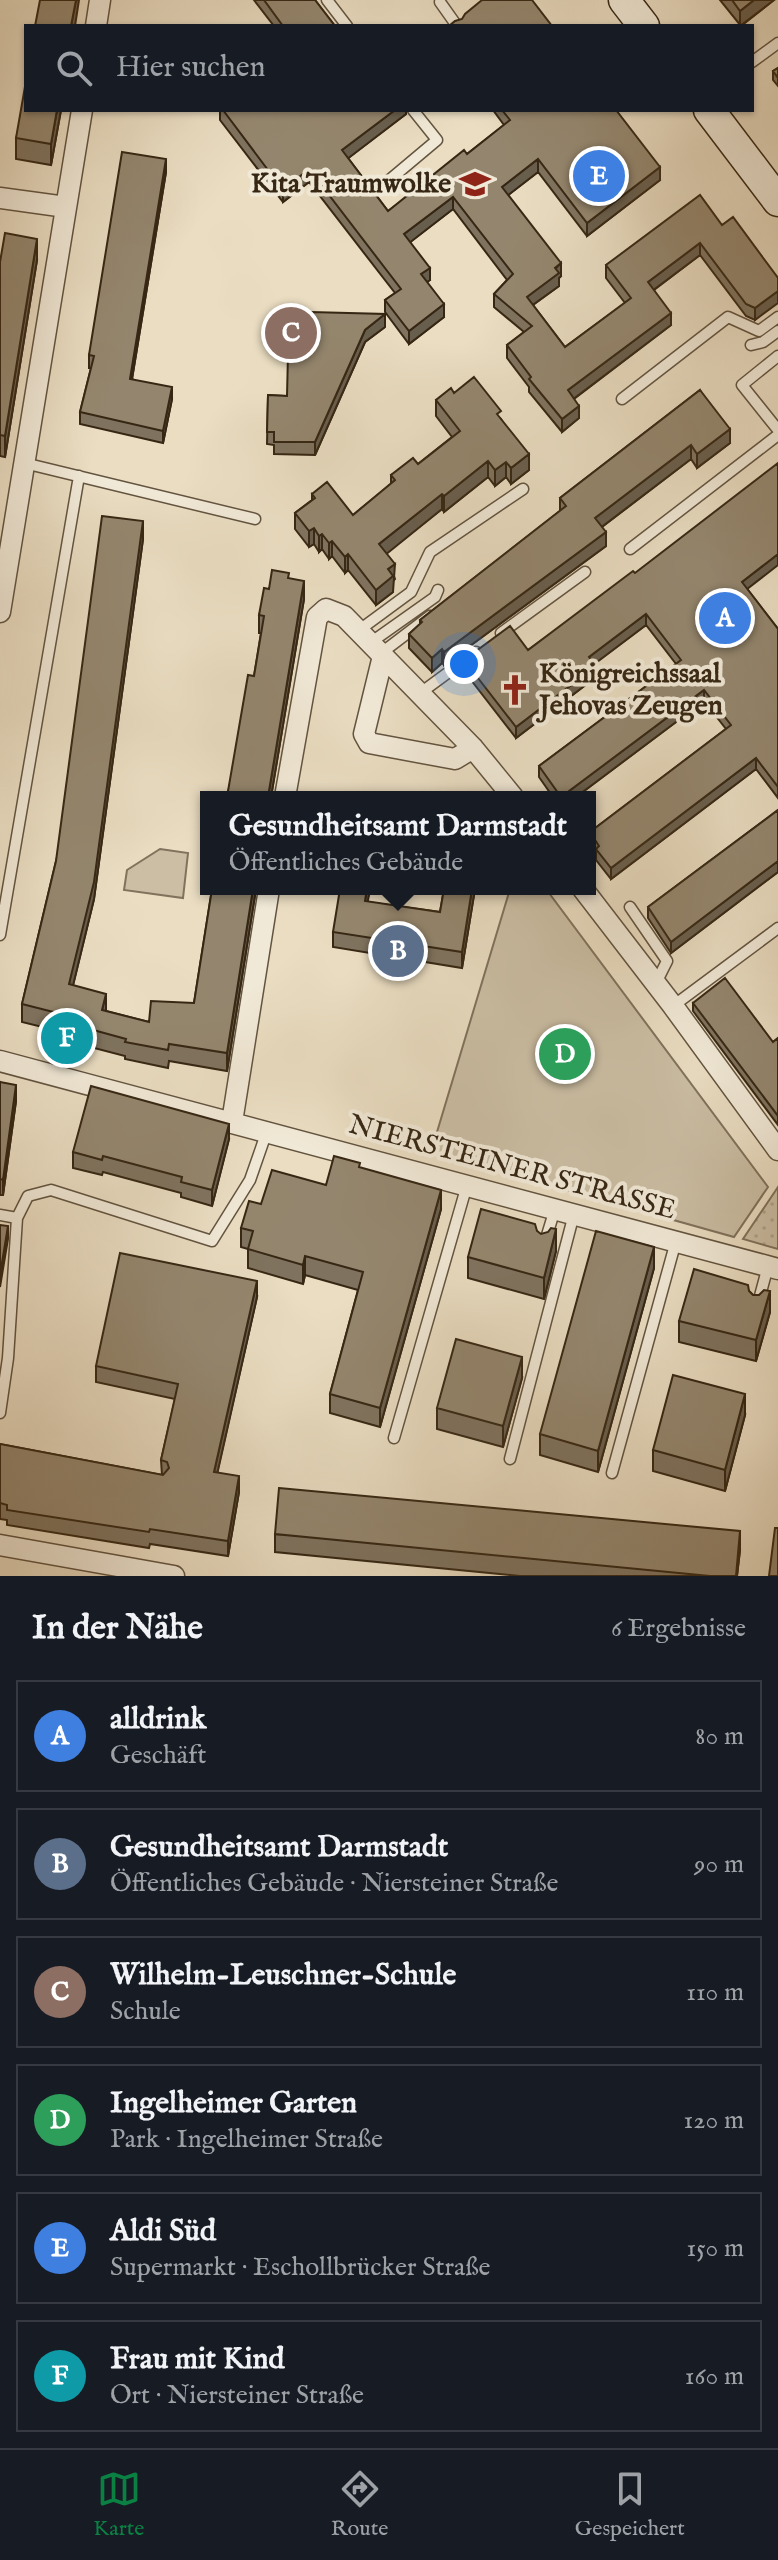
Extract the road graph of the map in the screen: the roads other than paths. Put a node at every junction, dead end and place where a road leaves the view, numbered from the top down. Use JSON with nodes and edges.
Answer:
{"nodes":[{"id":1,"x":100,"y":0,"type":"edge"},
{"id":2,"x":327,"y":0,"type":"edge"},
{"id":3,"x":624,"y":0,"type":"edge"},
{"id":4,"x":440,"y":2,"type":"dead end"},
{"id":5,"x":96,"y":24,"type":"edge"},
{"id":6,"x":345,"y":24,"type":"edge"},
{"id":7,"x":456,"y":24,"type":"edge"},
{"id":8,"x":642,"y":24,"type":"edge"},
{"id":9,"x":778,"y":43,"type":"edge"},
{"id":10,"x":754,"y":61,"type":"edge"},
{"id":11,"x":82,"y":112,"type":"edge"},
{"id":12,"x":415,"y":112,"type":"edge"},
{"id":13,"x":711,"y":112,"type":"edge"},
{"id":14,"x":381,"y":187,"type":"dead end"},
{"id":15,"x":0,"y":198,"type":"edge"},
{"id":16,"x":778,"y":201,"type":"edge"},
{"id":17,"x":66,"y":207,"type":"junction"},
{"id":18,"x":778,"y":317,"type":"edge"},
{"id":19,"x":778,"y":331,"type":"edge"},
{"id":20,"x":751,"y":345,"type":"dead end"},
{"id":21,"x":778,"y":356,"type":"edge"},
{"id":22,"x":622,"y":399,"type":"dead end"},
{"id":23,"x":778,"y":433,"type":"edge"},
{"id":24,"x":24,"y":463,"type":"junction"},
{"id":25,"x":79,"y":476,"type":"junction"},
{"id":26,"x":523,"y":489,"type":"dead end"},
{"id":27,"x":255,"y":519,"type":"dead end"},
{"id":28,"x":630,"y":549,"type":"dead end"},
{"id":29,"x":585,"y":572,"type":"dead end"},
{"id":30,"x":438,"y":590,"type":"dead end"},
{"id":31,"x":443,"y":606,"type":"edge"},
{"id":32,"x":0,"y":612,"type":"edge"},
{"id":33,"x":496,"y":638,"type":"edge"},
{"id":34,"x":373,"y":646,"type":"junction"},
{"id":35,"x":483,"y":647,"type":"edge"},
{"id":36,"x":419,"y":694,"type":"junction"},
{"id":37,"x":473,"y":748,"type":"junction"},
{"id":38,"x":286,"y":791,"type":"edge"},
{"id":39,"x":508,"y":791,"type":"edge"},
{"id":40,"x":268,"y":895,"type":"edge"},
{"id":41,"x":588,"y":895,"type":"edge"},
{"id":42,"x":630,"y":907,"type":"dead end"},
{"id":43,"x":778,"y":928,"type":"edge"},
{"id":44,"x":0,"y":935,"type":"edge"},
{"id":45,"x":655,"y":985,"type":"junction"},
{"id":46,"x":673,"y":1006,"type":"junction"},
{"id":47,"x":0,"y":1061,"type":"edge"},
{"id":48,"x":232,"y":1122,"type":"junction"},
{"id":49,"x":267,"y":1131,"type":"junction"},
{"id":50,"x":778,"y":1150,"type":"edge"},
{"id":51,"x":467,"y":1185,"type":"junction"},
{"id":52,"x":565,"y":1211,"type":"junction"},
{"id":53,"x":0,"y":1215,"type":"edge"},
{"id":54,"x":17,"y":1218,"type":"junction"},
{"id":55,"x":676,"y":1241,"type":"junction"},
{"id":56,"x":543,"y":1247,"type":"edge"},
{"id":57,"x":773,"y":1268,"type":"edge"},
{"id":58,"x":756,"y":1309,"type":"edge"},
{"id":59,"x":4,"y":1358,"type":"edge"},
{"id":60,"x":0,"y":1413,"type":"edge"},
{"id":61,"x":394,"y":1438,"type":"dead end"},
{"id":62,"x":510,"y":1459,"type":"dead end"},
{"id":63,"x":612,"y":1473,"type":"dead end"},
{"id":64,"x":0,"y":1545,"type":"edge"},
{"id":65,"x":174,"y":1576,"type":"edge"}],
"edges":[{"from":1,"to":5,"type":"street"},
{"from":2,"to":6,"type":"lane"},
{"from":3,"to":8,"type":"main road"},
{"from":4,"to":7,"type":"lane"},
{"from":9,"to":10,"type":"lane"},
{"from":11,"to":17,"type":"street"},
{"from":12,"to":14,"type":"lane"},
{"from":13,"to":16,"type":"main road"},
{"from":15,"to":17,"type":"street"},
{"from":17,"to":24,"type":"street"},
{"from":18,"to":22,"type":"lane"},
{"from":19,"to":20,"type":"lane"},
{"from":21,"to":23,"type":"lane"},
{"from":23,"to":28,"type":"lane"},
{"from":24,"to":25,"type":"lane"},
{"from":24,"to":32,"type":"street"},
{"from":25,"to":27,"type":"lane"},
{"from":25,"to":44,"type":"lane"},
{"from":26,"to":34,"type":"lane"},
{"from":29,"to":33,"type":"lane"},
{"from":30,"to":34,"type":"lane"},
{"from":31,"to":34,"type":"lane"},
{"from":34,"to":36,"type":"street"},
{"from":34,"to":37,"type":"street"},
{"from":34,"to":38,"type":"street"},
{"from":35,"to":36,"type":"lane"},
{"from":36,"to":37,"type":"street"},
{"from":37,"to":39,"type":"street"},
{"from":40,"to":48,"type":"street"},
{"from":41,"to":45,"type":"street"},
{"from":42,"to":45,"type":"lane"},
{"from":43,"to":46,"type":"lane"},
{"from":45,"to":46,"type":"street"},
{"from":46,"to":50,"type":"street"},
{"from":47,"to":48,"type":"street","name":"NIERSTEINER STRASSE"},
{"from":48,"to":49,"type":"street","name":"NIERSTEINER STRASSE"},
{"from":49,"to":51,"type":"street","name":"NIERSTEINER STRASSE"},
{"from":49,"to":54,"type":"lane"},
{"from":51,"to":52,"type":"street","name":"NIERSTEINER STRASSE"},
{"from":51,"to":61,"type":"lane"},
{"from":52,"to":55,"type":"street","name":"NIERSTEINER STRASSE"},
{"from":52,"to":56,"type":"lane"},
{"from":52,"to":62,"type":"lane"},
{"from":53,"to":54,"type":"lane"},
{"from":54,"to":59,"type":"lane"},
{"from":55,"to":57,"type":"street","name":"NIERSTEINER STRASSE"},
{"from":55,"to":63,"type":"lane"},
{"from":57,"to":58,"type":"lane"},
{"from":59,"to":60,"type":"lane"},
{"from":64,"to":65,"type":"street"}]}
